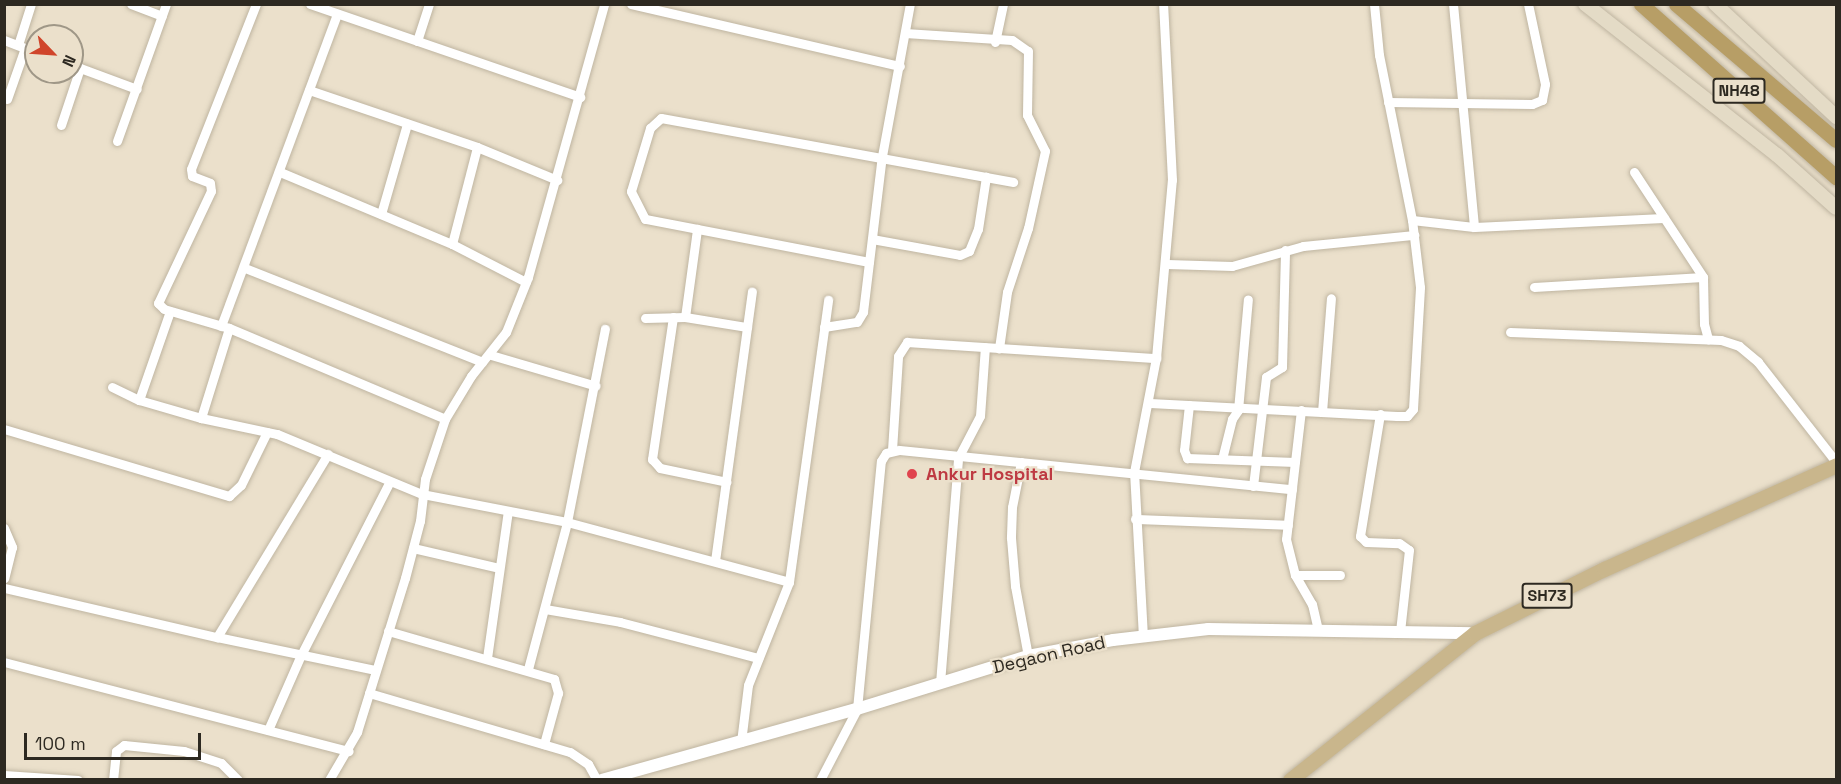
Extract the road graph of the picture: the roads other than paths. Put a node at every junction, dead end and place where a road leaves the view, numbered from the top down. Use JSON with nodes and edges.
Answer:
{"nodes":[{"id":1,"x":31,"y":4,"type":"edge"},
{"id":2,"x":131,"y":4,"type":"edge"},
{"id":3,"x":166,"y":4,"type":"edge"},
{"id":4,"x":256,"y":4,"type":"edge"},
{"id":5,"x":310,"y":4,"type":"edge"},
{"id":6,"x":429,"y":4,"type":"edge"},
{"id":7,"x":604,"y":4,"type":"edge"},
{"id":8,"x":631,"y":4,"type":"edge"},
{"id":9,"x":910,"y":4,"type":"edge"},
{"id":10,"x":1003,"y":4,"type":"edge"},
{"id":11,"x":1163,"y":4,"type":"edge"},
{"id":12,"x":1374,"y":4,"type":"edge"},
{"id":13,"x":1453,"y":4,"type":"edge"},
{"id":14,"x":1528,"y":4,"type":"edge"},
{"id":15,"x":1585,"y":4,"type":"edge"},
{"id":16,"x":1641,"y":4,"type":"edge"},
{"id":17,"x":1676,"y":4,"type":"edge"},
{"id":18,"x":1715,"y":4,"type":"edge"},
{"id":19,"x":337,"y":14,"type":"junction"},
{"id":20,"x":162,"y":16,"type":"junction"},
{"id":21,"x":905,"y":33,"type":"junction"},
{"id":22,"x":4,"y":40,"type":"edge"},
{"id":23,"x":417,"y":41,"type":"junction"},
{"id":24,"x":995,"y":42,"type":"junction"},
{"id":25,"x":21,"y":46,"type":"junction"},
{"id":26,"x":24,"y":47,"type":"edge"},
{"id":27,"x":900,"y":66,"type":"junction"},
{"id":28,"x":84,"y":70,"type":"edge"},
{"id":29,"x":72,"y":84,"type":"edge"},
{"id":30,"x":137,"y":89,"type":"junction"},
{"id":31,"x":309,"y":90,"type":"junction"},
{"id":32,"x":580,"y":97,"type":"junction"},
{"id":33,"x":7,"y":99,"type":"dead end"},
{"id":34,"x":1388,"y":102,"type":"junction"},
{"id":35,"x":1464,"y":103,"type":"junction"},
{"id":36,"x":1836,"y":117,"type":"edge"},
{"id":37,"x":62,"y":124,"type":"dead end"},
{"id":38,"x":407,"y":124,"type":"junction"},
{"id":39,"x":1836,"y":140,"type":"edge"},
{"id":40,"x":117,"y":141,"type":"dead end"},
{"id":41,"x":477,"y":147,"type":"junction"},
{"id":42,"x":882,"y":156,"type":"junction"},
{"id":43,"x":280,"y":172,"type":"junction"},
{"id":44,"x":1634,"y":172,"type":"dead end"},
{"id":45,"x":986,"y":177,"type":"junction"},
{"id":46,"x":1836,"y":177,"type":"edge"},
{"id":47,"x":557,"y":180,"type":"junction"},
{"id":48,"x":1013,"y":182,"type":"dead end"},
{"id":49,"x":1836,"y":208,"type":"edge"},
{"id":50,"x":381,"y":214,"type":"junction"},
{"id":51,"x":1664,"y":219,"type":"junction"},
{"id":52,"x":1412,"y":220,"type":"junction"},
{"id":53,"x":1474,"y":226,"type":"junction"},
{"id":54,"x":697,"y":230,"type":"junction"},
{"id":55,"x":1414,"y":235,"type":"junction"},
{"id":56,"x":872,"y":239,"type":"junction"},
{"id":57,"x":452,"y":244,"type":"junction"},
{"id":58,"x":1285,"y":250,"type":"junction"},
{"id":59,"x":869,"y":262,"type":"junction"},
{"id":60,"x":1167,"y":264,"type":"junction"},
{"id":61,"x":245,"y":268,"type":"junction"},
{"id":62,"x":1702,"y":278,"type":"junction"},
{"id":63,"x":526,"y":282,"type":"junction"},
{"id":64,"x":1534,"y":287,"type":"dead end"},
{"id":65,"x":752,"y":292,"type":"dead end"},
{"id":66,"x":1331,"y":298,"type":"dead end"},
{"id":67,"x":1248,"y":299,"type":"dead end"},
{"id":68,"x":828,"y":300,"type":"dead end"},
{"id":69,"x":170,"y":310,"type":"junction"},
{"id":70,"x":673,"y":317,"type":"junction"},
{"id":71,"x":686,"y":317,"type":"junction"},
{"id":72,"x":645,"y":318,"type":"dead end"},
{"id":73,"x":225,"y":327,"type":"junction"},
{"id":74,"x":747,"y":327,"type":"junction"},
{"id":75,"x":824,"y":327,"type":"junction"},
{"id":76,"x":605,"y":329,"type":"dead end"},
{"id":77,"x":1510,"y":332,"type":"dead end"},
{"id":78,"x":1708,"y":339,"type":"junction"},
{"id":79,"x":985,"y":347,"type":"junction"},
{"id":80,"x":999,"y":348,"type":"junction"},
{"id":81,"x":492,"y":355,"type":"junction"},
{"id":82,"x":1156,"y":358,"type":"junction"},
{"id":83,"x":482,"y":362,"type":"junction"},
{"id":84,"x":596,"y":386,"type":"junction"},
{"id":85,"x":112,"y":387,"type":"dead end"},
{"id":86,"x":139,"y":400,"type":"junction"},
{"id":87,"x":1150,"y":403,"type":"junction"},
{"id":88,"x":1190,"y":405,"type":"junction"},
{"id":89,"x":1263,"y":409,"type":"junction"},
{"id":90,"x":1238,"y":410,"type":"junction"},
{"id":91,"x":1301,"y":410,"type":"junction"},
{"id":92,"x":1322,"y":412,"type":"junction"},
{"id":93,"x":1380,"y":414,"type":"junction"},
{"id":94,"x":201,"y":418,"type":"junction"},
{"id":95,"x":446,"y":419,"type":"junction"},
{"id":96,"x":4,"y":429,"type":"edge"},
{"id":97,"x":267,"y":432,"type":"junction"},
{"id":98,"x":892,"y":450,"type":"junction"},
{"id":99,"x":328,"y":454,"type":"junction"},
{"id":100,"x":958,"y":458,"type":"junction"},
{"id":101,"x":1222,"y":459,"type":"junction"},
{"id":102,"x":1257,"y":461,"type":"junction"},
{"id":103,"x":1021,"y":462,"type":"junction"},
{"id":104,"x":1295,"y":462,"type":"junction"},
{"id":105,"x":1836,"y":464,"type":"edge"},
{"id":106,"x":1134,"y":472,"type":"junction"},
{"id":107,"x":390,"y":481,"type":"junction"},
{"id":108,"x":727,"y":482,"type":"junction"},
{"id":109,"x":1253,"y":486,"type":"junction"},
{"id":110,"x":1292,"y":489,"type":"junction"},
{"id":111,"x":422,"y":494,"type":"junction"},
{"id":112,"x":508,"y":511,"type":"junction"},
{"id":113,"x":1135,"y":519,"type":"junction"},
{"id":114,"x":567,"y":522,"type":"junction"},
{"id":115,"x":1288,"y":525,"type":"junction"},
{"id":116,"x":4,"y":528,"type":"edge"},
{"id":117,"x":413,"y":548,"type":"junction"},
{"id":118,"x":714,"y":561,"type":"junction"},
{"id":119,"x":499,"y":568,"type":"junction"},
{"id":120,"x":1295,"y":575,"type":"junction"},
{"id":121,"x":1341,"y":575,"type":"dead end"},
{"id":122,"x":4,"y":578,"type":"edge"},
{"id":123,"x":789,"y":582,"type":"junction"},
{"id":124,"x":4,"y":588,"type":"edge"},
{"id":125,"x":545,"y":609,"type":"junction"},
{"id":126,"x":1318,"y":629,"type":"junction"},
{"id":127,"x":388,"y":631,"type":"junction"},
{"id":128,"x":1400,"y":632,"type":"junction"},
{"id":129,"x":1475,"y":633,"type":"junction"},
{"id":130,"x":217,"y":637,"type":"junction"},
{"id":131,"x":1143,"y":637,"type":"junction"},
{"id":132,"x":301,"y":655,"type":"junction"},
{"id":133,"x":1028,"y":656,"type":"junction"},
{"id":134,"x":487,"y":658,"type":"junction"},
{"id":135,"x":758,"y":658,"type":"junction"},
{"id":136,"x":4,"y":662,"type":"edge"},
{"id":137,"x":528,"y":669,"type":"junction"},
{"id":138,"x":375,"y":670,"type":"junction"},
{"id":139,"x":940,"y":683,"type":"junction"},
{"id":140,"x":369,"y":693,"type":"junction"},
{"id":141,"x":856,"y":709,"type":"junction"},
{"id":142,"x":268,"y":730,"type":"junction"},
{"id":143,"x":741,"y":742,"type":"junction"},
{"id":144,"x":544,"y":744,"type":"junction"},
{"id":145,"x":349,"y":751,"type":"junction"},
{"id":146,"x":4,"y":775,"type":"edge"},
{"id":147,"x":633,"y":775,"type":"edge"},
{"id":148,"x":57,"y":779,"type":"edge"},
{"id":149,"x":78,"y":780,"type":"edge"},
{"id":150,"x":113,"y":780,"type":"edge"},
{"id":151,"x":238,"y":780,"type":"edge"},
{"id":152,"x":329,"y":780,"type":"edge"},
{"id":153,"x":597,"y":780,"type":"edge"},
{"id":154,"x":603,"y":780,"type":"edge"},
{"id":155,"x":820,"y":780,"type":"edge"},
{"id":156,"x":1290,"y":780,"type":"edge"}],
"edges":[{"from":1,"to":25,"type":"street"},
{"from":2,"to":20,"type":"street"},
{"from":3,"to":20,"type":"street"},
{"from":4,"to":69,"type":"street"},
{"from":5,"to":19,"type":"street"},
{"from":6,"to":23,"type":"street"},
{"from":7,"to":32,"type":"street"},
{"from":8,"to":27,"type":"street"},
{"from":9,"to":21,"type":"street"},
{"from":10,"to":24,"type":"street"},
{"from":11,"to":60,"type":"street"},
{"from":12,"to":34,"type":"street"},
{"from":13,"to":35,"type":"street"},
{"from":14,"to":35,"type":"street"},
{"from":15,"to":49,"type":"main road"},
{"from":16,"to":46,"type":"highway","number":"NH48"},
{"from":17,"to":39,"type":"highway","number":"NH48"},
{"from":18,"to":36,"type":"main road"},
{"from":19,"to":23,"type":"street"},
{"from":19,"to":31,"type":"street"},
{"from":20,"to":30,"type":"street"},
{"from":21,"to":24,"type":"street"},
{"from":21,"to":27,"type":"street"},
{"from":22,"to":25,"type":"street"},
{"from":23,"to":32,"type":"street"},
{"from":24,"to":80,"type":"street"},
{"from":25,"to":26,"type":"street"},
{"from":25,"to":33,"type":"street"},
{"from":27,"to":42,"type":"street"},
{"from":28,"to":30,"type":"street"},
{"from":29,"to":37,"type":"street"},
{"from":30,"to":40,"type":"street"},
{"from":31,"to":38,"type":"street"},
{"from":31,"to":43,"type":"street"},
{"from":32,"to":47,"type":"street"},
{"from":34,"to":35,"type":"street"},
{"from":34,"to":52,"type":"street"},
{"from":35,"to":53,"type":"street"},
{"from":38,"to":41,"type":"street"},
{"from":38,"to":50,"type":"street"},
{"from":41,"to":47,"type":"street"},
{"from":41,"to":57,"type":"street"},
{"from":42,"to":45,"type":"street"},
{"from":42,"to":54,"type":"street"},
{"from":42,"to":56,"type":"street"},
{"from":43,"to":50,"type":"street"},
{"from":43,"to":61,"type":"street"},
{"from":44,"to":51,"type":"street"},
{"from":45,"to":48,"type":"street"},
{"from":45,"to":56,"type":"street"},
{"from":47,"to":63,"type":"street"},
{"from":50,"to":57,"type":"street"},
{"from":51,"to":53,"type":"street"},
{"from":51,"to":62,"type":"street"},
{"from":52,"to":53,"type":"street"},
{"from":52,"to":55,"type":"street"},
{"from":54,"to":59,"type":"street"},
{"from":54,"to":71,"type":"street"},
{"from":55,"to":58,"type":"street"},
{"from":55,"to":93,"type":"street"},
{"from":56,"to":59,"type":"street"},
{"from":57,"to":63,"type":"street"},
{"from":58,"to":60,"type":"street"},
{"from":58,"to":89,"type":"street"},
{"from":59,"to":75,"type":"street"},
{"from":60,"to":82,"type":"street"},
{"from":61,"to":73,"type":"street"},
{"from":61,"to":83,"type":"street"},
{"from":62,"to":64,"type":"street"},
{"from":62,"to":78,"type":"street"},
{"from":63,"to":81,"type":"street"},
{"from":65,"to":74,"type":"street"},
{"from":66,"to":92,"type":"street"},
{"from":67,"to":90,"type":"street"},
{"from":68,"to":75,"type":"street"},
{"from":69,"to":73,"type":"street"},
{"from":69,"to":86,"type":"street"},
{"from":70,"to":71,"type":"street"},
{"from":70,"to":72,"type":"street"},
{"from":70,"to":108,"type":"street"},
{"from":71,"to":74,"type":"street"},
{"from":73,"to":94,"type":"street"},
{"from":73,"to":95,"type":"street"},
{"from":74,"to":108,"type":"street"},
{"from":75,"to":123,"type":"street"},
{"from":76,"to":84,"type":"street"},
{"from":77,"to":78,"type":"street"},
{"from":78,"to":105,"type":"street"},
{"from":79,"to":80,"type":"street"},
{"from":79,"to":98,"type":"street"},
{"from":79,"to":100,"type":"street"},
{"from":80,"to":82,"type":"street"},
{"from":81,"to":83,"type":"street"},
{"from":81,"to":84,"type":"street"},
{"from":82,"to":87,"type":"street"},
{"from":83,"to":95,"type":"street"},
{"from":84,"to":114,"type":"street"},
{"from":85,"to":86,"type":"street"},
{"from":86,"to":94,"type":"street"},
{"from":87,"to":88,"type":"street"},
{"from":87,"to":106,"type":"street"},
{"from":88,"to":90,"type":"street"},
{"from":88,"to":101,"type":"street"},
{"from":89,"to":90,"type":"street"},
{"from":89,"to":91,"type":"street"},
{"from":89,"to":102,"type":"street"},
{"from":90,"to":101,"type":"street"},
{"from":91,"to":92,"type":"street"},
{"from":91,"to":104,"type":"street"},
{"from":92,"to":93,"type":"street"},
{"from":93,"to":128,"type":"street"},
{"from":94,"to":97,"type":"street"},
{"from":95,"to":111,"type":"street"},
{"from":96,"to":97,"type":"street"},
{"from":97,"to":99,"type":"street"},
{"from":98,"to":100,"type":"street"},
{"from":98,"to":141,"type":"street"},
{"from":99,"to":107,"type":"street"},
{"from":99,"to":130,"type":"street"},
{"from":100,"to":103,"type":"street"},
{"from":100,"to":139,"type":"street"},
{"from":101,"to":102,"type":"street"},
{"from":102,"to":104,"type":"street"},
{"from":102,"to":109,"type":"street"},
{"from":103,"to":106,"type":"street"},
{"from":103,"to":133,"type":"street"},
{"from":104,"to":110,"type":"street"},
{"from":105,"to":129,"type":"main road","number":"SH73"},
{"from":106,"to":109,"type":"street"},
{"from":106,"to":113,"type":"street"},
{"from":107,"to":111,"type":"street"},
{"from":107,"to":132,"type":"street"},
{"from":108,"to":118,"type":"street"},
{"from":109,"to":110,"type":"street"},
{"from":110,"to":115,"type":"street"},
{"from":111,"to":112,"type":"street"},
{"from":111,"to":117,"type":"street"},
{"from":112,"to":114,"type":"street"},
{"from":112,"to":119,"type":"street"},
{"from":113,"to":115,"type":"street"},
{"from":113,"to":131,"type":"street"},
{"from":114,"to":118,"type":"street"},
{"from":114,"to":125,"type":"street"},
{"from":115,"to":120,"type":"street"},
{"from":116,"to":122,"type":"street"},
{"from":117,"to":119,"type":"street"},
{"from":117,"to":127,"type":"street"},
{"from":118,"to":123,"type":"street"},
{"from":119,"to":134,"type":"street"},
{"from":120,"to":121,"type":"street"},
{"from":120,"to":126,"type":"street"},
{"from":123,"to":135,"type":"street"},
{"from":124,"to":130,"type":"street"},
{"from":125,"to":135,"type":"street"},
{"from":125,"to":137,"type":"street"},
{"from":126,"to":128,"type":"street","name":"Degaon Road"},
{"from":126,"to":131,"type":"street","name":"Degaon Road"},
{"from":127,"to":134,"type":"street"},
{"from":127,"to":138,"type":"street"},
{"from":128,"to":129,"type":"street","name":"Degaon Road"},
{"from":129,"to":156,"type":"main road","number":"SH73"},
{"from":130,"to":132,"type":"street"},
{"from":131,"to":133,"type":"street","name":"Degaon Road"},
{"from":132,"to":138,"type":"street"},
{"from":132,"to":142,"type":"street"},
{"from":133,"to":139,"type":"street","name":"Degaon Road"},
{"from":134,"to":137,"type":"street"},
{"from":135,"to":143,"type":"street"},
{"from":136,"to":142,"type":"street"},
{"from":137,"to":144,"type":"street"},
{"from":138,"to":140,"type":"street"},
{"from":139,"to":141,"type":"street","name":"Degaon Road"},
{"from":140,"to":144,"type":"street"},
{"from":140,"to":145,"type":"street"},
{"from":141,"to":143,"type":"street","name":"Degaon Road"},
{"from":141,"to":155,"type":"street"},
{"from":142,"to":145,"type":"street"},
{"from":143,"to":147,"type":"street","name":"Degaon Road"},
{"from":144,"to":153,"type":"street"},
{"from":145,"to":152,"type":"street"},
{"from":146,"to":148,"type":"street"},
{"from":147,"to":154,"type":"street","name":"Degaon Road"},
{"from":148,"to":149,"type":"street"},
{"from":150,"to":151,"type":"street"}]}
